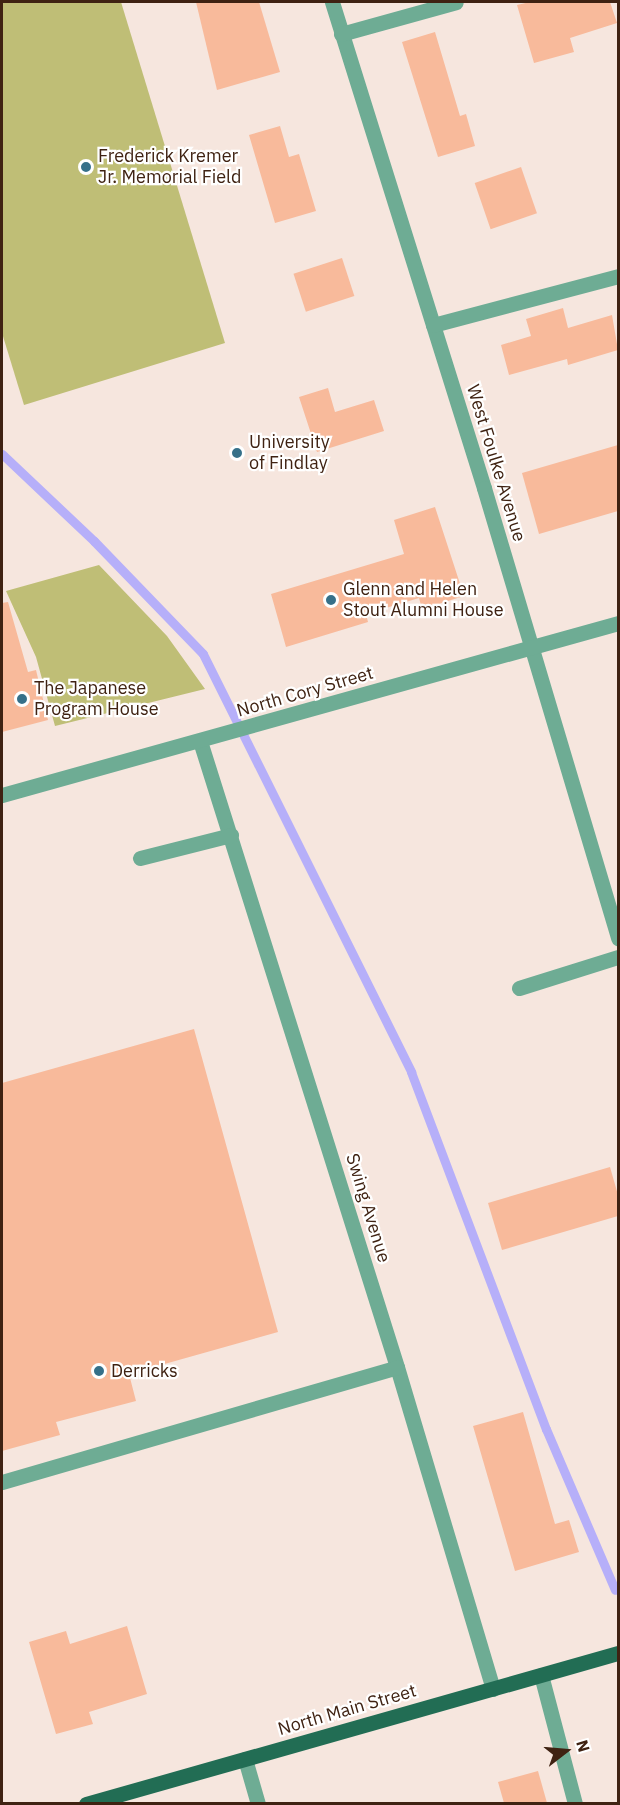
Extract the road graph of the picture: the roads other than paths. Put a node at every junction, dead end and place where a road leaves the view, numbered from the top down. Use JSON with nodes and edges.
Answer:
{"nodes":[{"id":1,"x":332,"y":2,"type":"edge"},
{"id":2,"x":456,"y":2,"type":"edge"},
{"id":3,"x":341,"y":34,"type":"junction"},
{"id":4,"x":618,"y":276,"type":"edge"},
{"id":5,"x":433,"y":325,"type":"junction"},
{"id":6,"x":618,"y":623,"type":"edge"},
{"id":7,"x":530,"y":648,"type":"junction"},
{"id":8,"x":200,"y":741,"type":"junction"},
{"id":9,"x":2,"y":795,"type":"edge"},
{"id":10,"x":231,"y":835,"type":"junction"},
{"id":11,"x":140,"y":858,"type":"dead end"},
{"id":12,"x":618,"y":938,"type":"edge"},
{"id":13,"x":618,"y":957,"type":"edge"},
{"id":14,"x":519,"y":988,"type":"dead end"},
{"id":15,"x":397,"y":1367,"type":"junction"},
{"id":16,"x":2,"y":1482,"type":"edge"},
{"id":17,"x":618,"y":1653,"type":"edge"},
{"id":18,"x":541,"y":1675,"type":"junction"},
{"id":19,"x":493,"y":1689,"type":"junction"},
{"id":20,"x":245,"y":1759,"type":"junction"},
{"id":21,"x":86,"y":1803,"type":"edge"},
{"id":22,"x":258,"y":1803,"type":"edge"},
{"id":23,"x":575,"y":1803,"type":"edge"}],
"edges":[{"from":1,"to":3,"type":"street","name":"West Foulke Avenue"},
{"from":2,"to":3,"type":"street"},
{"from":3,"to":5,"type":"street","name":"West Foulke Avenue"},
{"from":4,"to":5,"type":"street"},
{"from":5,"to":7,"type":"street","name":"West Foulke Avenue"},
{"from":6,"to":7,"type":"street","name":"North Cory Street"},
{"from":7,"to":8,"type":"street","name":"North Cory Street"},
{"from":7,"to":12,"type":"street","name":"West Foulke Avenue"},
{"from":8,"to":9,"type":"street","name":"North Cory Street"},
{"from":8,"to":10,"type":"street","name":"Swing Avenue"},
{"from":10,"to":11,"type":"street"},
{"from":10,"to":15,"type":"street","name":"Swing Avenue"},
{"from":13,"to":14,"type":"street"},
{"from":15,"to":16,"type":"street"},
{"from":15,"to":19,"type":"street","name":"Swing Avenue"},
{"from":17,"to":18,"type":"main road","name":"North Main Street"},
{"from":18,"to":19,"type":"main road","name":"North Main Street"},
{"from":18,"to":23,"type":"street"},
{"from":19,"to":20,"type":"main road","name":"North Main Street"},
{"from":20,"to":21,"type":"main road","name":"North Main Street"},
{"from":20,"to":22,"type":"street"}]}
